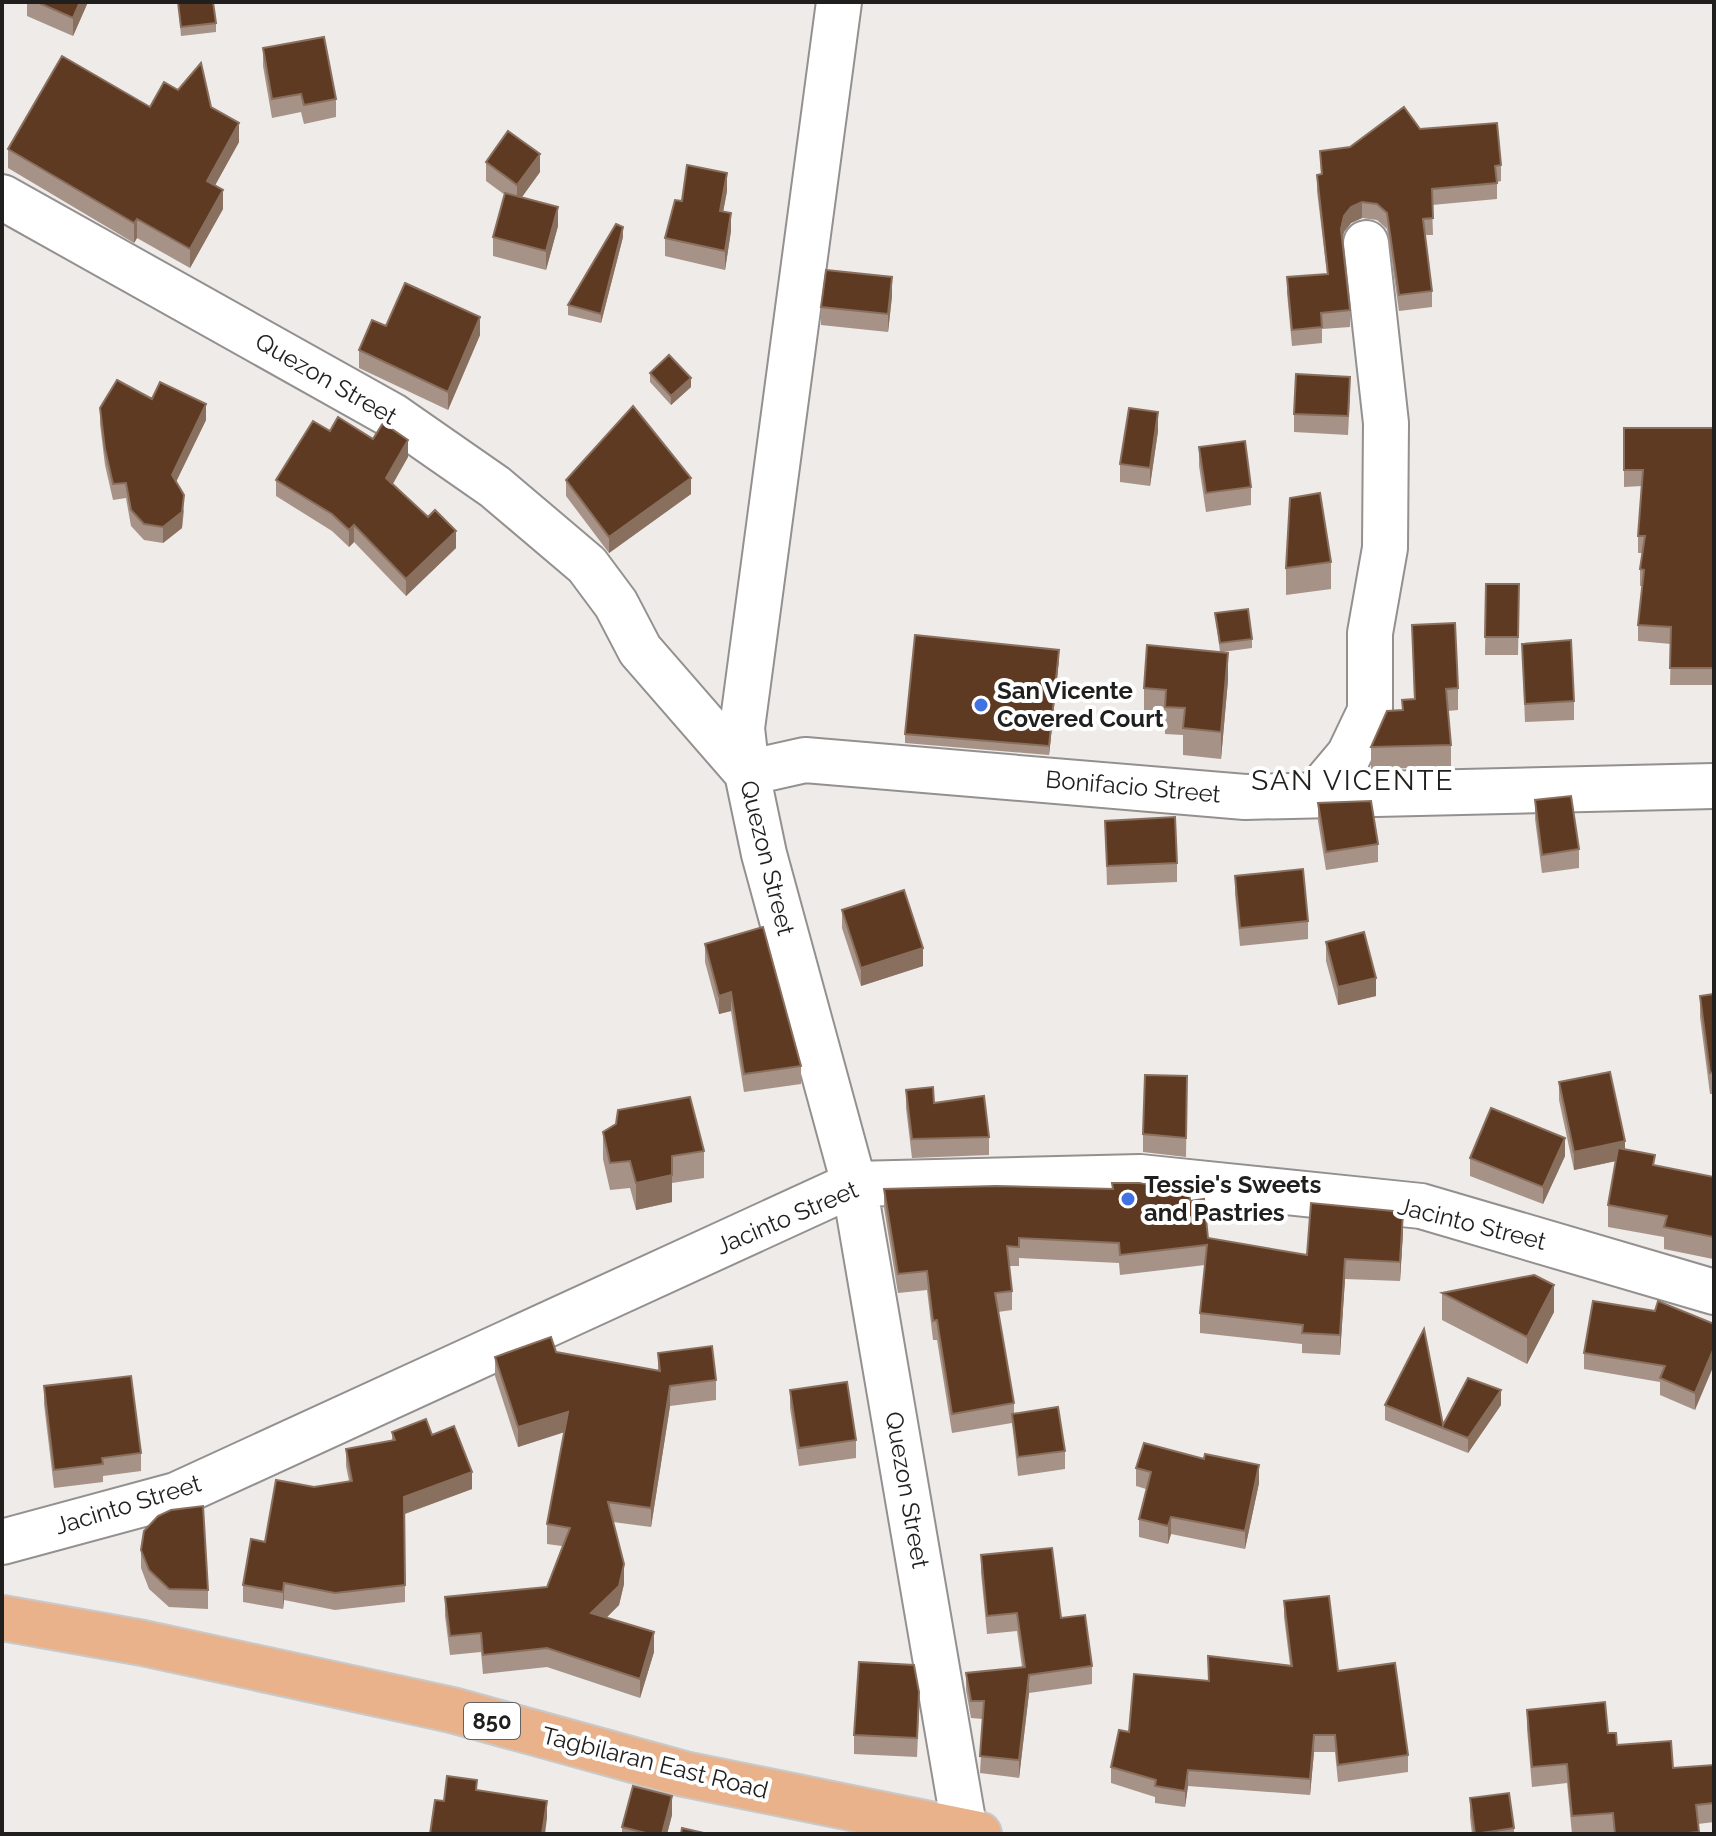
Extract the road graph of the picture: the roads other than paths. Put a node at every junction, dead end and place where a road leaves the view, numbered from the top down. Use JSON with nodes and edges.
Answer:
{"nodes":[{"id":1,"x":839,"y":2,"type":"edge"},
{"id":2,"x":2,"y":197,"type":"edge"},
{"id":3,"x":1366,"y":243,"type":"dead end"},
{"id":4,"x":747,"y":773,"type":"junction"},
{"id":5,"x":1714,"y":786,"type":"edge"},
{"id":6,"x":1317,"y":793,"type":"junction"},
{"id":7,"x":854,"y":1184,"type":"junction"},
{"id":8,"x":1714,"y":1292,"type":"edge"},
{"id":9,"x":2,"y":1542,"type":"edge"},
{"id":10,"x":2,"y":1618,"type":"edge"},
{"id":11,"x":972,"y":1833,"type":"edge"}],
"edges":[{"from":1,"to":4,"type":"street"},
{"from":2,"to":4,"type":"street","name":"Quezon Street"},
{"from":3,"to":6,"type":"street"},
{"from":4,"to":6,"type":"street","name":"Bonifacio Street"},
{"from":4,"to":7,"type":"street","name":"Quezon Street"},
{"from":5,"to":6,"type":"street","name":"Bonifacio Street"},
{"from":7,"to":8,"type":"street","name":"Jacinto Street"},
{"from":7,"to":9,"type":"street","name":"Jacinto Street"},
{"from":7,"to":11,"type":"street","name":"Quezon Street"},
{"from":10,"to":11,"type":"main road","name":"Tagbilaran East Road","number":"850"}]}
